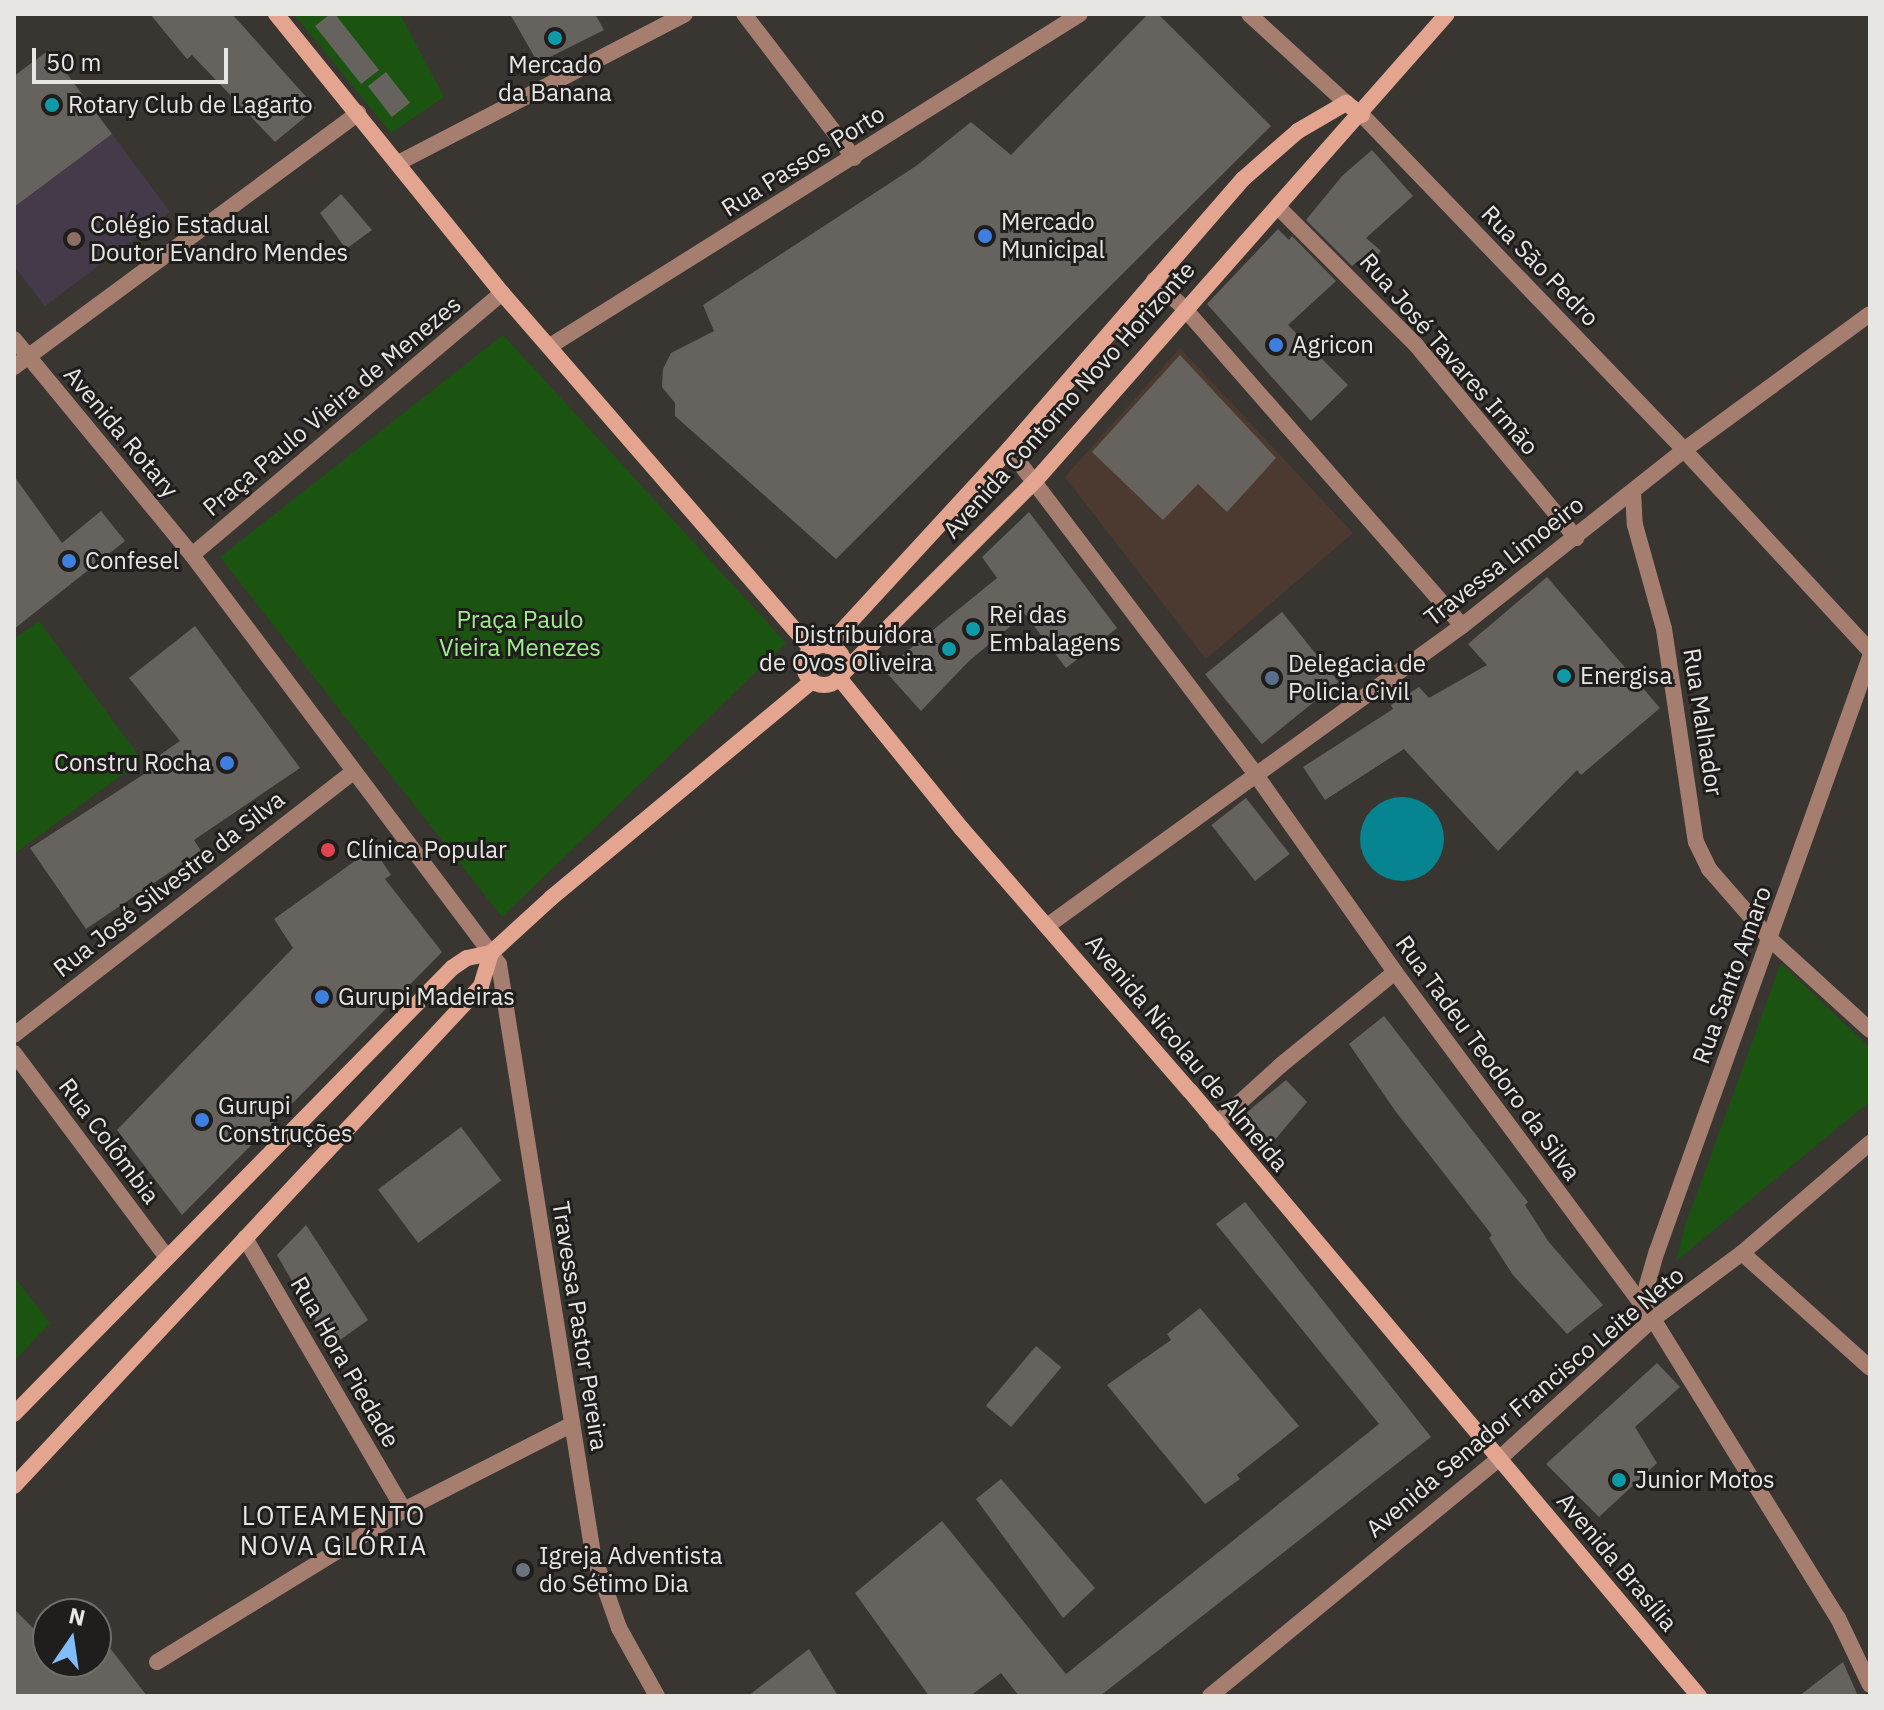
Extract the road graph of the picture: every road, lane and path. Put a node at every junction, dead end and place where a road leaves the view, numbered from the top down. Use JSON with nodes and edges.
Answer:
{"nodes":[{"id":1,"x":276,"y":14,"type":"edge"},
{"id":2,"x":685,"y":14,"type":"edge"},
{"id":3,"x":744,"y":14,"type":"edge"},
{"id":4,"x":1080,"y":14,"type":"edge"},
{"id":5,"x":1249,"y":14,"type":"edge"},
{"id":6,"x":1447,"y":14,"type":"edge"},
{"id":7,"x":1346,"y":103,"type":"junction"},
{"id":8,"x":358,"y":113,"type":"junction"},
{"id":9,"x":1362,"y":115,"type":"junction"},
{"id":10,"x":854,"y":158,"type":"junction"},
{"id":11,"x":398,"y":163,"type":"junction"},
{"id":12,"x":1279,"y":208,"type":"junction"},
{"id":13,"x":1154,"y":280,"type":"junction"},
{"id":14,"x":502,"y":293,"type":"junction"},
{"id":15,"x":1184,"y":308,"type":"junction"},
{"id":16,"x":1870,"y":314,"type":"edge"},
{"id":17,"x":14,"y":339,"type":"edge"},
{"id":18,"x":550,"y":346,"type":"junction"},
{"id":19,"x":21,"y":361,"type":"edge"},
{"id":20,"x":1009,"y":449,"type":"junction"},
{"id":21,"x":1684,"y":450,"type":"junction"},
{"id":22,"x":1036,"y":480,"type":"junction"},
{"id":23,"x":1633,"y":491,"type":"junction"},
{"id":24,"x":1576,"y":538,"type":"junction"},
{"id":25,"x":192,"y":555,"type":"junction"},
{"id":26,"x":1462,"y":626,"type":"junction"},
{"id":27,"x":820,"y":647,"type":"junction"},
{"id":28,"x":1870,"y":654,"type":"edge"},
{"id":29,"x":841,"y":676,"type":"junction"},
{"id":30,"x":812,"y":681,"type":"junction"},
{"id":31,"x":353,"y":772,"type":"junction"},
{"id":32,"x":1256,"y":775,"type":"junction"},
{"id":33,"x":1047,"y":926,"type":"junction"},
{"id":34,"x":1771,"y":940,"type":"junction"},
{"id":35,"x":491,"y":953,"type":"junction"},
{"id":36,"x":1395,"y":972,"type":"junction"},
{"id":37,"x":1870,"y":1030,"type":"edge"},
{"id":38,"x":14,"y":1035,"type":"edge"},
{"id":39,"x":14,"y":1053,"type":"edge"},
{"id":40,"x":1216,"y":1124,"type":"junction"},
{"id":41,"x":1870,"y":1143,"type":"edge"},
{"id":42,"x":245,"y":1238,"type":"junction"},
{"id":43,"x":1742,"y":1253,"type":"junction"},
{"id":44,"x":166,"y":1256,"type":"junction"},
{"id":45,"x":1649,"y":1315,"type":"junction"},
{"id":46,"x":1870,"y":1368,"type":"edge"},
{"id":47,"x":14,"y":1414,"type":"edge"},
{"id":48,"x":571,"y":1425,"type":"junction"},
{"id":49,"x":1499,"y":1459,"type":"junction"},
{"id":50,"x":14,"y":1486,"type":"edge"},
{"id":51,"x":404,"y":1510,"type":"junction"},
{"id":52,"x":157,"y":1662,"type":"dead end"},
{"id":53,"x":1870,"y":1685,"type":"edge"},
{"id":54,"x":657,"y":1696,"type":"edge"},
{"id":55,"x":1210,"y":1696,"type":"edge"},
{"id":56,"x":1699,"y":1696,"type":"edge"}],
"edges":[{"from":1,"to":8,"type":"main road"},
{"from":2,"to":11,"type":"street"},
{"from":3,"to":10,"type":"street"},
{"from":4,"to":10,"type":"street","name":"Rua Passos Porto"},
{"from":5,"to":7,"type":"street"},
{"from":6,"to":9,"type":"main road"},
{"from":7,"to":9,"type":"main road"},
{"from":7,"to":13,"type":"main road","name":"Avenida Contorno Novo Horizonte"},
{"from":8,"to":11,"type":"main road"},
{"from":8,"to":19,"type":"street"},
{"from":9,"to":12,"type":"main road","name":"Avenida Contorno Novo Horizonte"},
{"from":9,"to":21,"type":"street","name":"Rua São Pedro"},
{"from":10,"to":18,"type":"street","name":"Rua Passos Porto"},
{"from":11,"to":14,"type":"main road"},
{"from":12,"to":15,"type":"main road","name":"Avenida Contorno Novo Horizonte"},
{"from":12,"to":24,"type":"street","name":"Rua José Tavares Irmão"},
{"from":13,"to":15,"type":"street"},
{"from":13,"to":20,"type":"main road","name":"Avenida Contorno Novo Horizonte"},
{"from":14,"to":18,"type":"main road"},
{"from":14,"to":25,"type":"street","name":"Praça Paulo Vieira de Menezes"},
{"from":15,"to":22,"type":"main road","name":"Avenida Contorno Novo Horizonte"},
{"from":15,"to":26,"type":"street"},
{"from":16,"to":21,"type":"street","name":"Travessa Limoeiro"},
{"from":17,"to":19,"type":"street","name":"Avenida Rotary"},
{"from":18,"to":27,"type":"main road"},
{"from":19,"to":25,"type":"street","name":"Avenida Rotary"},
{"from":20,"to":22,"type":"street","name":"Rua Tadeu Teodoro da Silva"},
{"from":20,"to":27,"type":"main road","name":"Avenida Contorno Novo Horizonte"},
{"from":21,"to":23,"type":"street","name":"Travessa Limoeiro"},
{"from":21,"to":28,"type":"street","name":"Rua São Pedro"},
{"from":22,"to":29,"type":"main road","name":"Avenida Contorno Novo Horizonte"},
{"from":22,"to":32,"type":"street","name":"Rua Tadeu Teodoro da Silva"},
{"from":23,"to":24,"type":"street","name":"Travessa Limoeiro"},
{"from":23,"to":34,"type":"street","name":"Rua Malhador"},
{"from":24,"to":26,"type":"street","name":"Travessa Limoeiro"},
{"from":25,"to":31,"type":"street"},
{"from":26,"to":32,"type":"street","name":"Travessa Limoeiro"},
{"from":27,"to":29,"type":"main road"},
{"from":27,"to":30,"type":"main road"},
{"from":28,"to":34,"type":"street","name":"Rua Santo Amaro"},
{"from":29,"to":30,"type":"main road"},
{"from":29,"to":33,"type":"main road","name":"Avenida Nicolau de Almeida"},
{"from":30,"to":35,"type":"main road"},
{"from":31,"to":35,"type":"street"},
{"from":31,"to":38,"type":"street","name":"Rua José Silvestre da Silva"},
{"from":32,"to":33,"type":"street","name":"Travessa Limoeiro"},
{"from":32,"to":36,"type":"street","name":"Rua Tadeu Teodoro da Silva"},
{"from":33,"to":40,"type":"main road","name":"Avenida Nicolau de Almeida"},
{"from":34,"to":37,"type":"street","name":"Rua Malhador"},
{"from":34,"to":45,"type":"street","name":"Rua Santo Amaro"},
{"from":35,"to":42,"type":"main road"},
{"from":35,"to":44,"type":"main road"},
{"from":35,"to":48,"type":"street","name":"Travessa Pastor Pereira"},
{"from":36,"to":40,"type":"street"},
{"from":36,"to":45,"type":"street","name":"Rua Tadeu Teodoro da Silva"},
{"from":39,"to":44,"type":"street","name":"Rua Colômbia"},
{"from":40,"to":49,"type":"main road","name":"Avenida Nicolau de Almeida"},
{"from":41,"to":43,"type":"street","name":"Avenida Senador Francisco Leite Neto"},
{"from":42,"to":50,"type":"main road"},
{"from":42,"to":51,"type":"street","name":"Rua Hora Piedade"},
{"from":43,"to":45,"type":"street","name":"Avenida Senador Francisco Leite Neto"},
{"from":43,"to":46,"type":"street"},
{"from":44,"to":47,"type":"main road"},
{"from":45,"to":49,"type":"street","name":"Avenida Senador Francisco Leite Neto"},
{"from":45,"to":53,"type":"street","name":"Rua Tadeu Teodoro da Silva"},
{"from":48,"to":51,"type":"street"},
{"from":48,"to":54,"type":"street","name":"Travessa Pastor Pereira"},
{"from":49,"to":55,"type":"street","name":"Avenida Senador Francisco Leite Neto"},
{"from":49,"to":56,"type":"main road","name":"Avenida Brasília"},
{"from":51,"to":52,"type":"street"}]}
